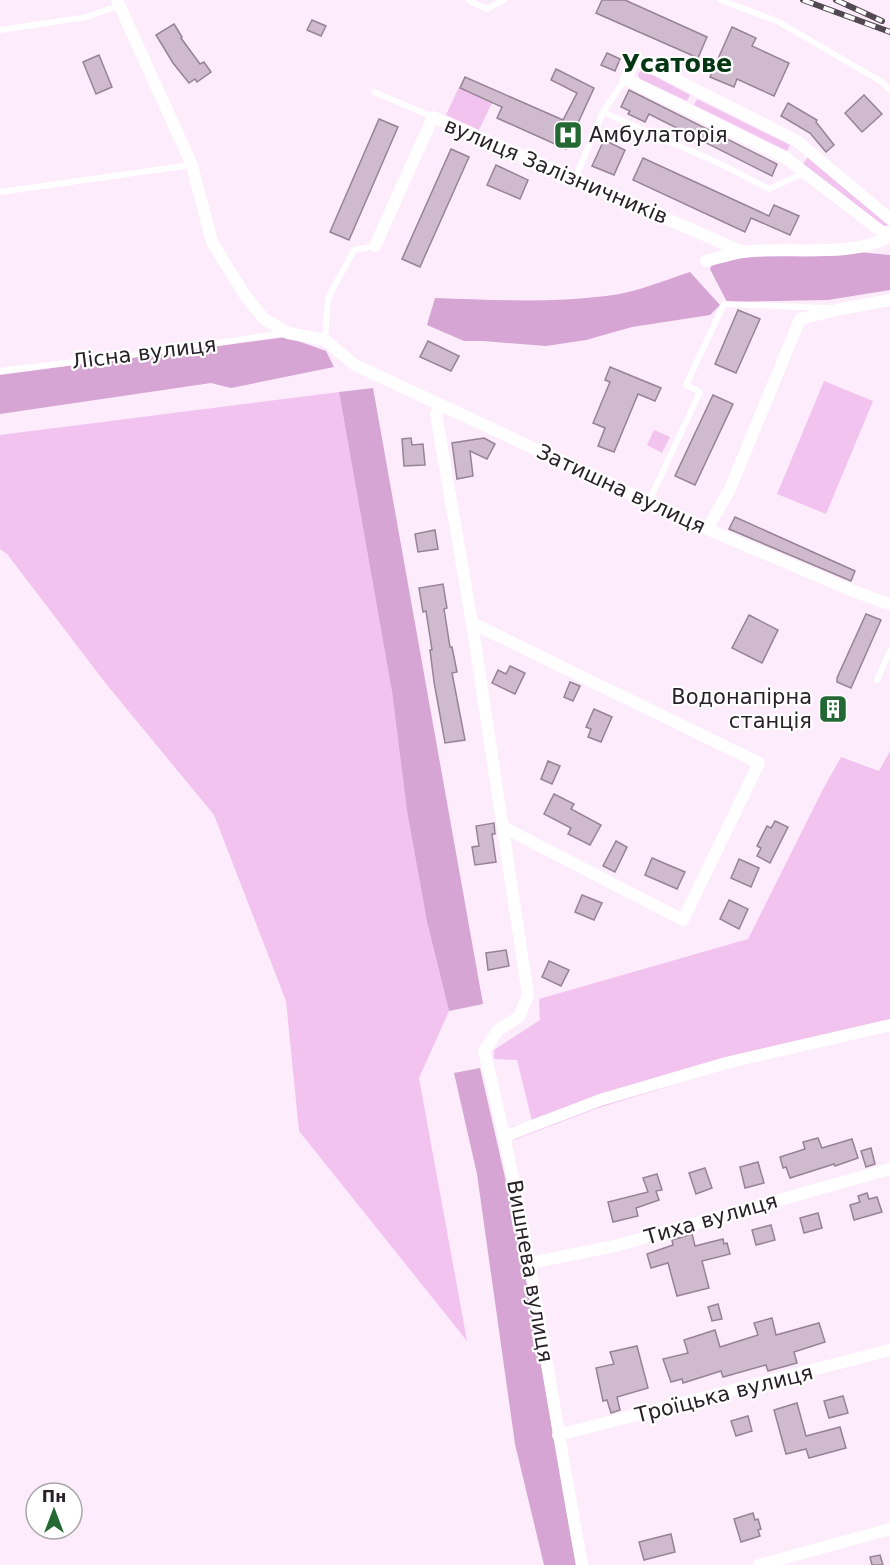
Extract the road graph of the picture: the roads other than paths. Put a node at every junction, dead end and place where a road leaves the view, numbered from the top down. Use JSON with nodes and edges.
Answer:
{"nodes":[{"id":1,"x":468,"y":0,"type":"edge"},
{"id":2,"x":504,"y":0,"type":"edge"},
{"id":3,"x":720,"y":0,"type":"edge"},
{"id":4,"x":119,"y":2,"type":"edge"},
{"id":5,"x":0,"y":30,"type":"edge"},
{"id":6,"x":626,"y":79,"type":"junction"},
{"id":7,"x":890,"y":90,"type":"edge"},
{"id":8,"x":374,"y":92,"type":"dead end"},
{"id":9,"x":603,"y":112,"type":"junction"},
{"id":10,"x":433,"y":117,"type":"junction"},
{"id":11,"x":192,"y":165,"type":"junction"},
{"id":12,"x":805,"y":172,"type":"junction"},
{"id":13,"x":575,"y":180,"type":"junction"},
{"id":14,"x":0,"y":192,"type":"edge"},
{"id":15,"x":890,"y":219,"type":"edge"},
{"id":16,"x":890,"y":234,"type":"edge"},
{"id":17,"x":375,"y":246,"type":"joint"},
{"id":18,"x":743,"y":252,"type":"junction"},
{"id":19,"x":705,"y":261,"type":"dead end"},
{"id":20,"x":890,"y":300,"type":"edge"},
{"id":21,"x":841,"y":309,"type":"junction"},
{"id":22,"x":288,"y":333,"type":"junction"},
{"id":23,"x":325,"y":340,"type":"junction"},
{"id":24,"x":0,"y":371,"type":"edge"},
{"id":25,"x":441,"y":405,"type":"junction"},
{"id":26,"x":649,"y":501,"type":"junction"},
{"id":27,"x":706,"y":529,"type":"junction"},
{"id":28,"x":890,"y":604,"type":"edge"},
{"id":29,"x":471,"y":623,"type":"junction"},
{"id":30,"x":890,"y":651,"type":"edge"},
{"id":31,"x":877,"y":680,"type":"dead end"},
{"id":32,"x":503,"y":827,"type":"junction"},
{"id":33,"x":890,"y":1025,"type":"edge"},
{"id":34,"x":506,"y":1136,"type":"junction"},
{"id":35,"x":890,"y":1169,"type":"edge"},
{"id":36,"x":530,"y":1263,"type":"junction"},
{"id":37,"x":890,"y":1350,"type":"edge"},
{"id":38,"x":558,"y":1436,"type":"junction"},
{"id":39,"x":890,"y":1529,"type":"edge"},
{"id":40,"x":582,"y":1565,"type":"edge"},
{"id":41,"x":759,"y":1565,"type":"edge"}],
"edges":[{"from":1,"to":2,"type":"lane"},
{"from":3,"to":7,"type":"lane"},
{"from":4,"to":5,"type":"lane"},
{"from":4,"to":11,"type":"street"},
{"from":6,"to":9,"type":"lane"},
{"from":6,"to":12,"type":"street"},
{"from":6,"to":15,"type":"street"},
{"from":8,"to":10,"type":"lane"},
{"from":9,"to":12,"type":"lane"},
{"from":9,"to":13,"type":"lane"},
{"from":10,"to":13,"type":"street","name":"вулиця Залізничників"},
{"from":10,"to":17,"type":"street","name":"вулиця Залізничників"},
{"from":11,"to":14,"type":"lane"},
{"from":11,"to":22,"type":"street"},
{"from":12,"to":16,"type":"street"},
{"from":13,"to":18,"type":"street","name":"вулиця Залізничників"},
{"from":16,"to":18,"type":"street"},
{"from":17,"to":23,"type":"lane"},
{"from":18,"to":19,"type":"street"},
{"from":20,"to":21,"type":"street"},
{"from":21,"to":26,"type":"lane"},
{"from":21,"to":27,"type":"street"},
{"from":22,"to":23,"type":"street"},
{"from":22,"to":24,"type":"lane","name":"Лісна вулиця"},
{"from":23,"to":25,"type":"street","name":"Затишна вулиця"},
{"from":25,"to":26,"type":"street","name":"Затишна вулиця"},
{"from":25,"to":29,"type":"street"},
{"from":26,"to":27,"type":"street","name":"Затишна вулиця"},
{"from":27,"to":28,"type":"street","name":"Затишна вулиця"},
{"from":29,"to":32,"type":"street"},
{"from":29,"to":32,"type":"street"},
{"from":30,"to":31,"type":"lane"},
{"from":32,"to":34,"type":"street","name":"Вишнева вулиця"},
{"from":33,"to":34,"type":"street"},
{"from":34,"to":36,"type":"street","name":"Вишнева вулиця"},
{"from":35,"to":36,"type":"street","name":"Тиха вулиця"},
{"from":36,"to":38,"type":"street","name":"Вишнева вулиця"},
{"from":37,"to":38,"type":"street","name":"Троїцька вулиця"},
{"from":38,"to":40,"type":"street","name":"Вишнева вулиця"},
{"from":39,"to":41,"type":"street"}]}
